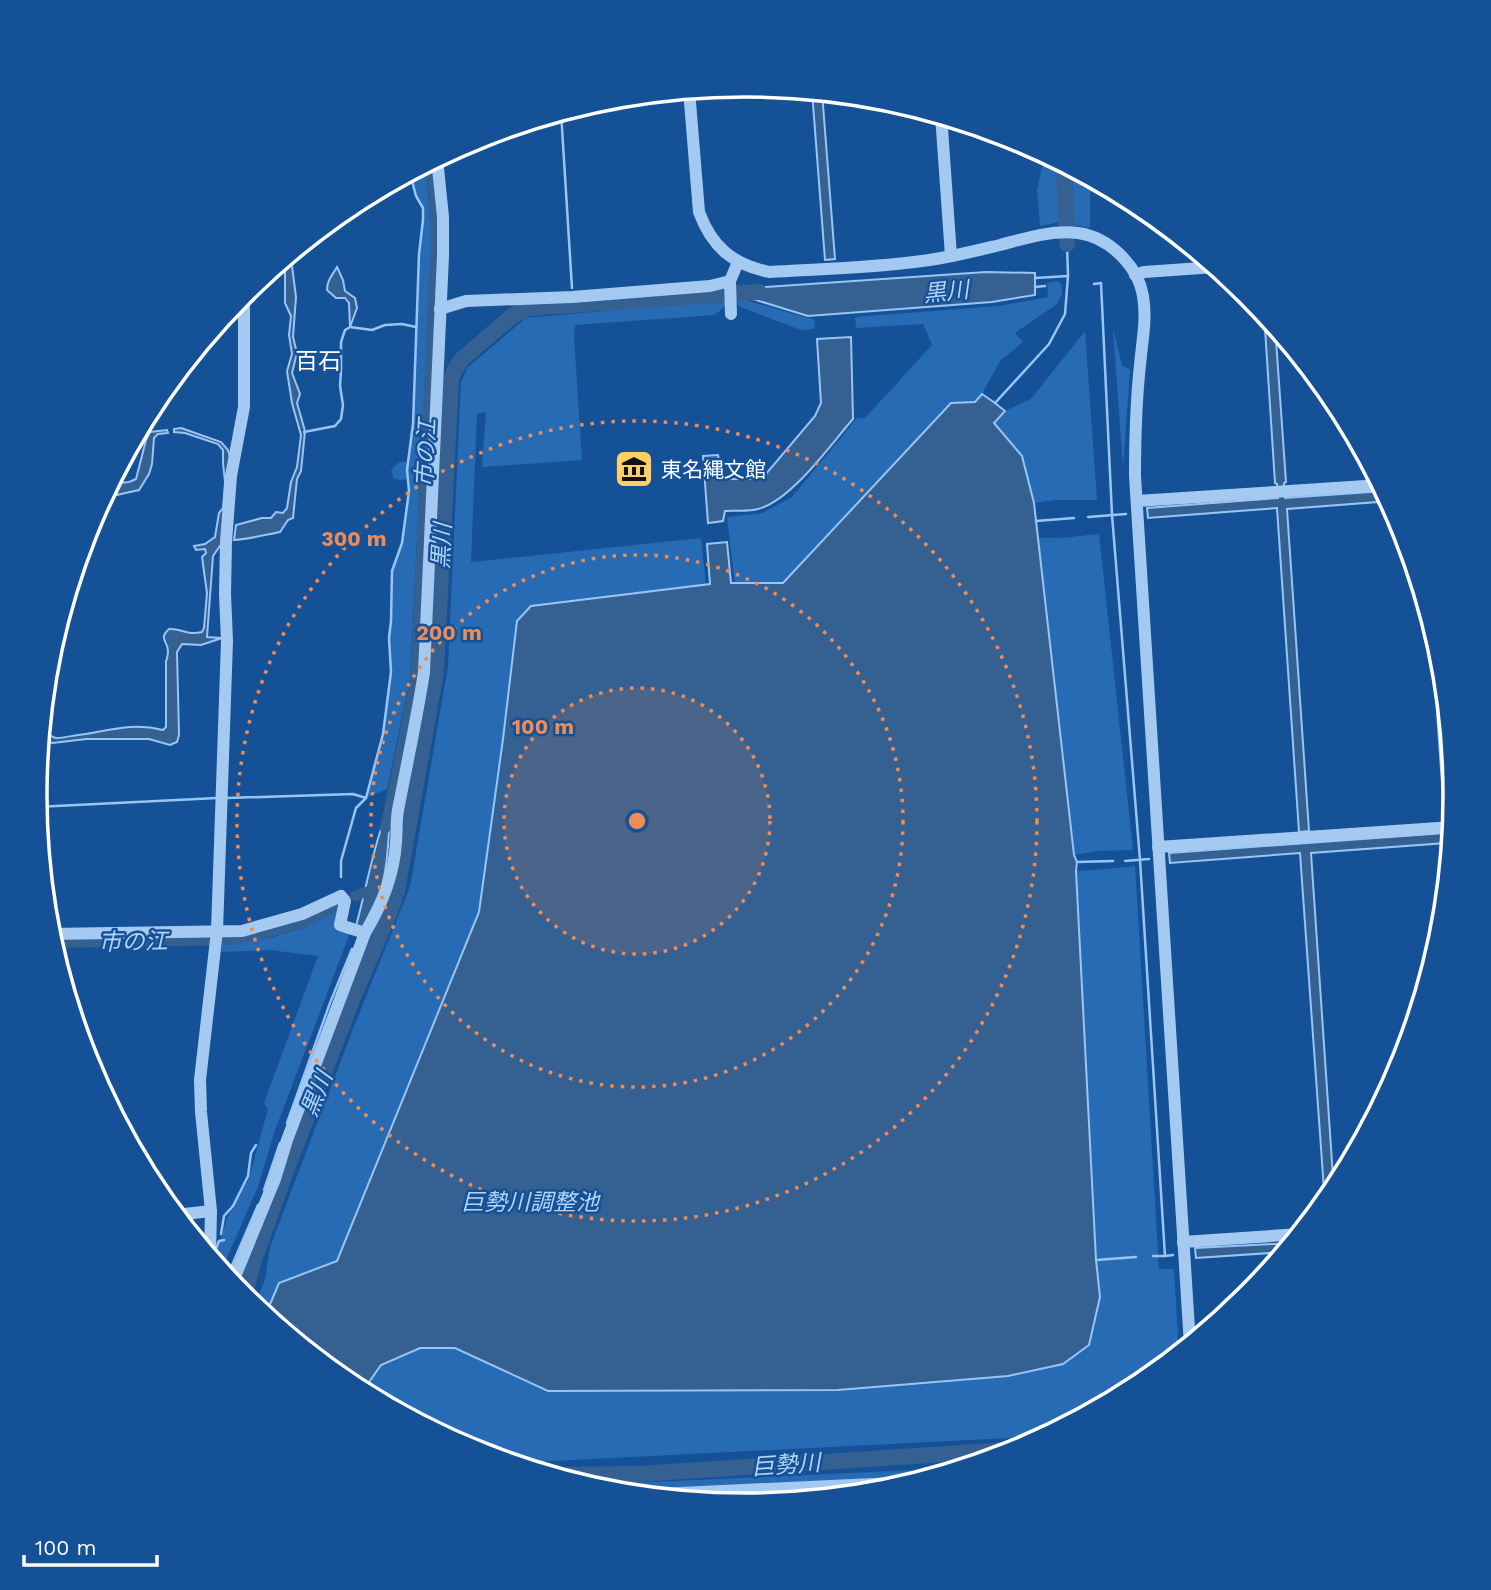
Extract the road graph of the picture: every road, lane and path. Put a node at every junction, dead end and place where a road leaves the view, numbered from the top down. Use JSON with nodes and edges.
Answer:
{"nodes":[{"id":1,"x":690,"y":99,"type":"edge"},
{"id":2,"x":942,"y":126,"type":"edge"},
{"id":3,"x":438,"y":169,"type":"edge"},
{"id":4,"x":951,"y":256,"type":"junction"},
{"id":5,"x":738,"y":262,"type":"junction"},
{"id":6,"x":1203,"y":268,"type":"edge"},
{"id":7,"x":1135,"y":275,"type":"junction"},
{"id":8,"x":730,"y":281,"type":"junction"},
{"id":9,"x":440,"y":309,"type":"junction"},
{"id":10,"x":244,"y":310,"type":"edge"},
{"id":11,"x":731,"y":314,"type":"dead end"},
{"id":12,"x":1372,"y":485,"type":"edge"},
{"id":13,"x":1138,"y":501,"type":"junction"},
{"id":14,"x":1442,"y":833,"type":"edge"},
{"id":15,"x":1158,"y":847,"type":"junction"},
{"id":16,"x":216,"y":931,"type":"junction"},
{"id":17,"x":365,"y":933,"type":"junction"},
{"id":18,"x":62,"y":934,"type":"edge"},
{"id":19,"x":211,"y":1211,"type":"junction"},
{"id":20,"x":187,"y":1214,"type":"edge"},
{"id":21,"x":1287,"y":1235,"type":"edge"},
{"id":22,"x":210,"y":1242,"type":"edge"},
{"id":23,"x":1183,"y":1242,"type":"junction"},
{"id":24,"x":237,"y":1272,"type":"edge"},
{"id":25,"x":1189,"y":1334,"type":"edge"},
{"id":26,"x":849,"y":1485,"type":"edge"},
{"id":27,"x":701,"y":1492,"type":"edge"}],
"edges":[{"from":1,"to":5,"type":"street"},
{"from":2,"to":4,"type":"street"},
{"from":3,"to":9,"type":"street"},
{"from":4,"to":5,"type":"street"},
{"from":4,"to":7,"type":"street"},
{"from":5,"to":8,"type":"street"},
{"from":6,"to":7,"type":"street"},
{"from":7,"to":13,"type":"street"},
{"from":8,"to":9,"type":"street"},
{"from":8,"to":11,"type":"street"},
{"from":9,"to":17,"type":"street"},
{"from":10,"to":16,"type":"street"},
{"from":12,"to":13,"type":"street"},
{"from":13,"to":15,"type":"street"},
{"from":14,"to":15,"type":"street"},
{"from":15,"to":23,"type":"street"},
{"from":16,"to":17,"type":"street"},
{"from":16,"to":18,"type":"street"},
{"from":16,"to":19,"type":"street"},
{"from":17,"to":24,"type":"street"},
{"from":19,"to":20,"type":"street"},
{"from":19,"to":22,"type":"street"},
{"from":21,"to":23,"type":"street"},
{"from":23,"to":25,"type":"street"},
{"from":26,"to":27,"type":"street"}]}
